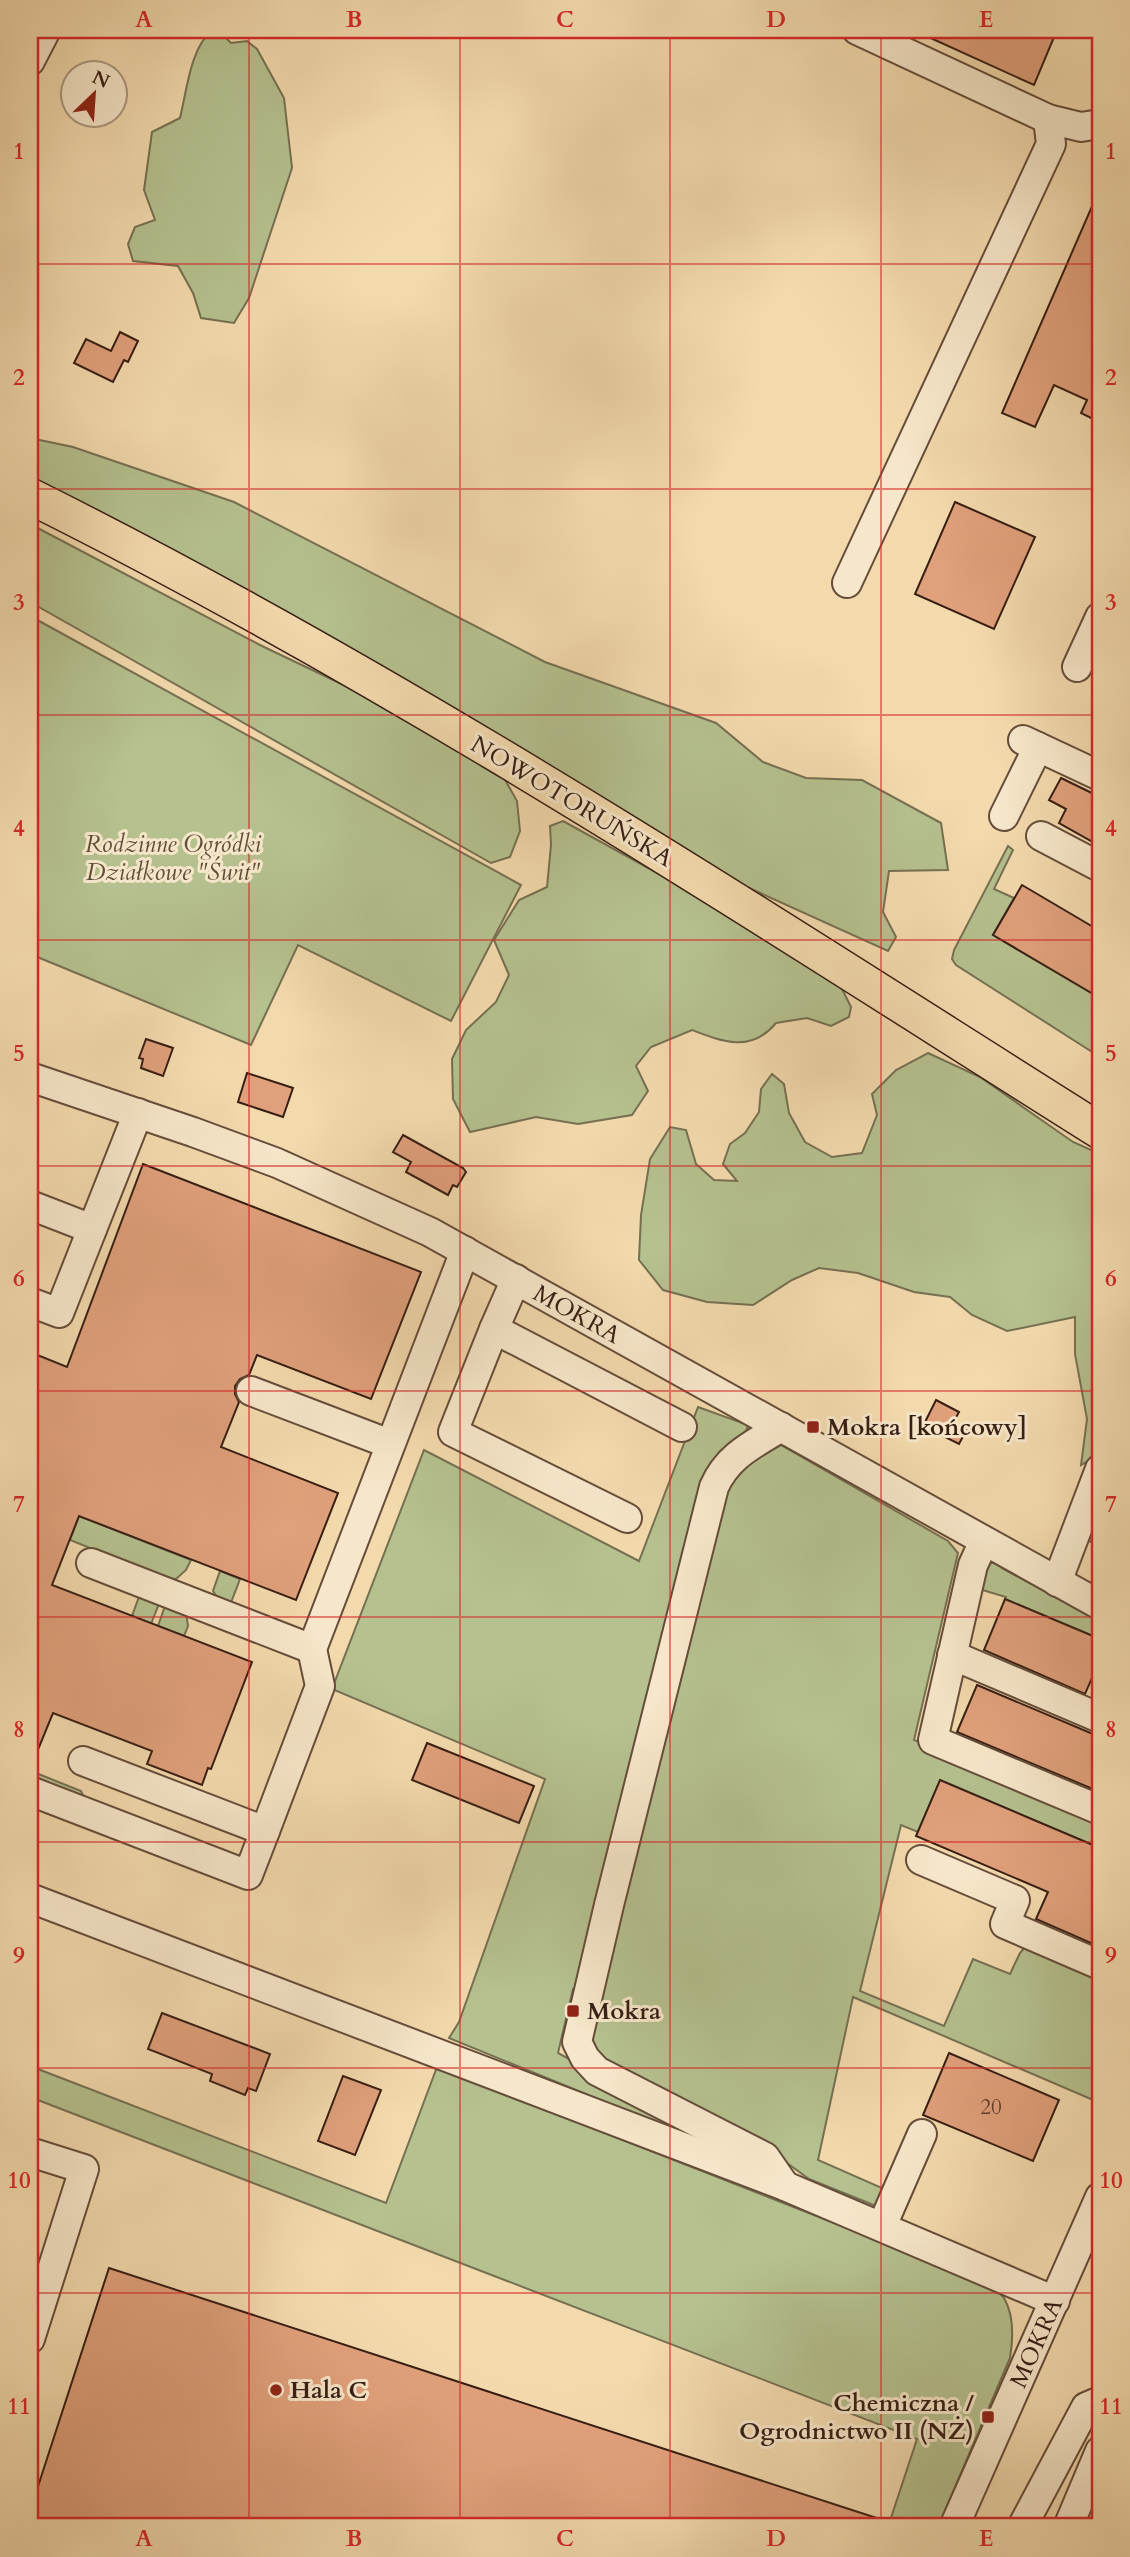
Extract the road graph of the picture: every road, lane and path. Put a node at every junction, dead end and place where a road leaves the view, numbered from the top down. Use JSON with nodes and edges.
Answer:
{"nodes":[{"id":1,"x":46,"y":30,"type":"edge"},
{"id":2,"x":858,"y":30,"type":"edge"},
{"id":3,"x":30,"y":61,"type":"edge"},
{"id":4,"x":1048,"y":119,"type":"junction"},
{"id":5,"x":1100,"y":124,"type":"edge"},
{"id":6,"x":30,"y":496,"type":"edge"},
{"id":7,"x":847,"y":583,"type":"dead end"},
{"id":8,"x":1100,"y":617,"type":"edge"},
{"id":9,"x":1077,"y":667,"type":"dead end"},
{"id":10,"x":1100,"y":776,"type":"edge"},
{"id":11,"x":1004,"y":816,"type":"dead end"},
{"id":12,"x":1041,"y":836,"type":"dead end"},
{"id":13,"x":1100,"y":867,"type":"edge"},
{"id":14,"x":30,"y":1077,"type":"edge"},
{"id":15,"x":138,"y":1113,"type":"junction"},
{"id":16,"x":1100,"y":1131,"type":"edge"},
{"id":17,"x":30,"y":1205,"type":"edge"},
{"id":18,"x":92,"y":1229,"type":"junction"},
{"id":19,"x":465,"y":1251,"type":"junction"},
{"id":20,"x":516,"y":1279,"type":"junction"},
{"id":21,"x":30,"y":1302,"type":"edge"},
{"id":22,"x":494,"y":1329,"type":"junction"},
{"id":23,"x":251,"y":1391,"type":"dead end"},
{"id":24,"x":682,"y":1427,"type":"dead end"},
{"id":25,"x":781,"y":1427,"type":"junction"},
{"id":26,"x":390,"y":1444,"type":"junction"},
{"id":27,"x":1100,"y":1469,"type":"edge"},
{"id":28,"x":627,"y":1518,"type":"dead end"},
{"id":29,"x":984,"y":1541,"type":"junction"},
{"id":30,"x":91,"y":1563,"type":"dead end"},
{"id":31,"x":1057,"y":1581,"type":"junction"},
{"id":32,"x":1100,"y":1605,"type":"edge"},
{"id":33,"x":312,"y":1649,"type":"junction"},
{"id":34,"x":952,"y":1655,"type":"junction"},
{"id":35,"x":1100,"y":1718,"type":"edge"},
{"id":36,"x":83,"y":1761,"type":"dead end"},
{"id":37,"x":126,"y":1778,"type":"junction"},
{"id":38,"x":30,"y":1791,"type":"edge"},
{"id":39,"x":1100,"y":1810,"type":"edge"},
{"id":40,"x":110,"y":1821,"type":"junction"},
{"id":41,"x":265,"y":1831,"type":"junction"},
{"id":42,"x":921,"y":1860,"type":"dead end"},
{"id":43,"x":30,"y":1898,"type":"edge"},
{"id":44,"x":1100,"y":1965,"type":"edge"},
{"id":45,"x":922,"y":2134,"type":"dead end"},
{"id":46,"x":30,"y":2152,"type":"edge"},
{"id":47,"x":785,"y":2186,"type":"junction"},
{"id":48,"x":1100,"y":2197,"type":"edge"},
{"id":49,"x":882,"y":2226,"type":"junction"},
{"id":50,"x":1055,"y":2301,"type":"junction"},
{"id":51,"x":30,"y":2339,"type":"edge"},
{"id":52,"x":1100,"y":2401,"type":"edge"},
{"id":53,"x":1100,"y":2451,"type":"edge"},
{"id":54,"x":957,"y":2526,"type":"edge"},
{"id":55,"x":1022,"y":2527,"type":"edge"},
{"id":56,"x":1068,"y":2527,"type":"edge"}],
"edges":[{"from":1,"to":3,"type":"street"},
{"from":2,"to":4,"type":"street"},
{"from":4,"to":5,"type":"street"},
{"from":4,"to":7,"type":"street"},
{"from":6,"to":16,"type":"main road","name":"NOWOTORUŃSKA"},
{"from":8,"to":9,"type":"street"},
{"from":10,"to":11,"type":"street"},
{"from":12,"to":13,"type":"street"},
{"from":14,"to":15,"type":"street","name":"MOKRA"},
{"from":15,"to":18,"type":"street"},
{"from":15,"to":19,"type":"street","name":"MOKRA"},
{"from":17,"to":18,"type":"street"},
{"from":18,"to":21,"type":"street"},
{"from":19,"to":20,"type":"street","name":"MOKRA"},
{"from":19,"to":26,"type":"street"},
{"from":20,"to":22,"type":"street"},
{"from":20,"to":25,"type":"street","name":"MOKRA"},
{"from":22,"to":24,"type":"street"},
{"from":22,"to":28,"type":"street"},
{"from":23,"to":26,"type":"street"},
{"from":25,"to":29,"type":"street","name":"MOKRA"},
{"from":25,"to":47,"type":"street"},
{"from":26,"to":33,"type":"street"},
{"from":27,"to":31,"type":"street"},
{"from":29,"to":31,"type":"street","name":"MOKRA"},
{"from":29,"to":34,"type":"street"},
{"from":30,"to":33,"type":"street"},
{"from":31,"to":32,"type":"street","name":"MOKRA"},
{"from":33,"to":41,"type":"street"},
{"from":34,"to":35,"type":"street"},
{"from":34,"to":39,"type":"street"},
{"from":36,"to":37,"type":"street"},
{"from":37,"to":40,"type":"street"},
{"from":37,"to":41,"type":"street"},
{"from":38,"to":40,"type":"street"},
{"from":40,"to":41,"type":"street"},
{"from":42,"to":44,"type":"street"},
{"from":43,"to":47,"type":"street"},
{"from":45,"to":49,"type":"street"},
{"from":46,"to":51,"type":"street"},
{"from":47,"to":49,"type":"street"},
{"from":48,"to":50,"type":"street","name":"MOKRA"},
{"from":49,"to":50,"type":"street"},
{"from":50,"to":54,"type":"street","name":"MOKRA"},
{"from":52,"to":55,"type":"street"},
{"from":53,"to":56,"type":"street"}]}
